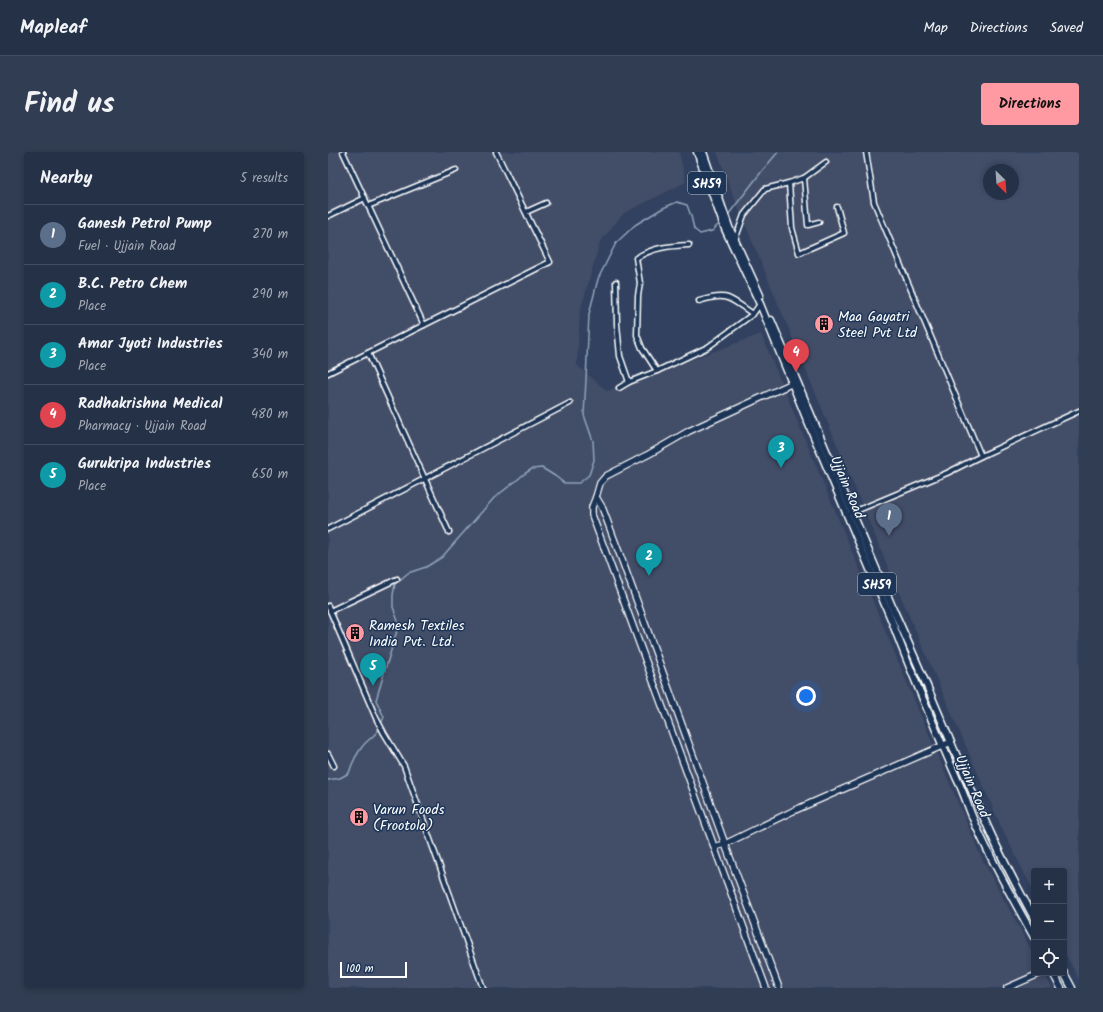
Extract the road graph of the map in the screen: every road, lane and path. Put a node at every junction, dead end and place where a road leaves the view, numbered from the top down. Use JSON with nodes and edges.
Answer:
{"nodes":[{"id":1,"x":343,"y":152,"type":"edge"},
{"id":2,"x":496,"y":152,"type":"edge"},
{"id":3,"x":697,"y":152,"type":"edge"},
{"id":4,"x":703,"y":152,"type":"edge"},
{"id":5,"x":866,"y":152,"type":"edge"},
{"id":6,"x":826,"y":162,"type":"dead end"},
{"id":7,"x":456,"y":170,"type":"dead end"},
{"id":8,"x":804,"y":178,"type":"junction"},
{"id":9,"x":789,"y":183,"type":"junction"},
{"id":10,"x":365,"y":198,"type":"junction"},
{"id":11,"x":546,"y":203,"type":"dead end"},
{"id":12,"x":368,"y":206,"type":"junction"},
{"id":13,"x":837,"y":207,"type":"dead end"},
{"id":14,"x":526,"y":212,"type":"junction"},
{"id":15,"x":721,"y":214,"type":"junction"},
{"id":16,"x":328,"y":216,"type":"edge"},
{"id":17,"x":819,"y":222,"type":"dead end"},
{"id":18,"x":727,"y":228,"type":"junction"},
{"id":19,"x":735,"y":240,"type":"junction"},
{"id":20,"x":689,"y":245,"type":"dead end"},
{"id":21,"x":616,"y":282,"type":"dead end"},
{"id":22,"x":699,"y":301,"type":"dead end"},
{"id":23,"x":760,"y":304,"type":"junction"},
{"id":24,"x":753,"y":314,"type":"junction"},
{"id":25,"x":424,"y":325,"type":"junction"},
{"id":26,"x":368,"y":353,"type":"junction"},
{"id":27,"x":657,"y":371,"type":"junction"},
{"id":28,"x":328,"y":373,"type":"edge"},
{"id":29,"x":629,"y":382,"type":"junction"},
{"id":30,"x":795,"y":382,"type":"junction"},
{"id":31,"x":619,"y":388,"type":"dead end"},
{"id":32,"x":570,"y":403,"type":"dead end"},
{"id":33,"x":1079,"y":411,"type":"edge"},
{"id":34,"x":981,"y":456,"type":"junction"},
{"id":35,"x":425,"y":478,"type":"junction"},
{"id":36,"x":596,"y":497,"type":"junction"},
{"id":37,"x":850,"y":514,"type":"junction"},
{"id":38,"x":328,"y":529,"type":"edge"},
{"id":39,"x":449,"y":532,"type":"dead end"},
{"id":40,"x":397,"y":579,"type":"dead end"},
{"id":41,"x":329,"y":609,"type":"edge"},
{"id":42,"x":951,"y":742,"type":"junction"},
{"id":43,"x":943,"y":746,"type":"junction"},
{"id":44,"x":328,"y":754,"type":"edge"},
{"id":45,"x":334,"y":766,"type":"dead end"},
{"id":46,"x":725,"y":844,"type":"junction"},
{"id":47,"x":714,"y":847,"type":"junction"},
{"id":48,"x":1031,"y":913,"type":"edge"},
{"id":49,"x":1031,"y":931,"type":"edge"},
{"id":50,"x":1034,"y":976,"type":"edge"},
{"id":51,"x":1055,"y":976,"type":"edge"},
{"id":52,"x":1066,"y":976,"type":"edge"},
{"id":53,"x":483,"y":988,"type":"edge"},
{"id":54,"x":766,"y":988,"type":"edge"},
{"id":55,"x":779,"y":988,"type":"edge"},
{"id":56,"x":1007,"y":988,"type":"edge"},
{"id":57,"x":1062,"y":988,"type":"edge"},
{"id":58,"x":1072,"y":988,"type":"edge"}],
"edges":[{"from":1,"to":10,"type":"street"},
{"from":2,"to":14,"type":"street"},
{"from":3,"to":15,"type":"main road","name":"Ujjain Road","number":"SH59"},
{"from":4,"to":15,"type":"main road","name":"Ujjain Road","number":"SH59"},
{"from":5,"to":34,"type":"street"},
{"from":6,"to":8,"type":"street"},
{"from":7,"to":12,"type":"street"},
{"from":8,"to":9,"type":"street"},
{"from":8,"to":17,"type":"street"},
{"from":9,"to":13,"type":"street"},
{"from":9,"to":19,"type":"street"},
{"from":10,"to":12,"type":"street"},
{"from":10,"to":16,"type":"street"},
{"from":11,"to":14,"type":"street"},
{"from":12,"to":25,"type":"street"},
{"from":14,"to":25,"type":"street"},
{"from":15,"to":18,"type":"main road","name":"Ujjain Road","number":"SH59"},
{"from":18,"to":19,"type":"main road","name":"Ujjain Road","number":"SH59"},
{"from":18,"to":23,"type":"main road","name":"Ujjain Road","number":"SH59"},
{"from":19,"to":30,"type":"main road","name":"Ujjain Road","number":"SH59"},
{"from":20,"to":27,"type":"street"},
{"from":21,"to":29,"type":"street"},
{"from":22,"to":24,"type":"street"},
{"from":23,"to":24,"type":"street"},
{"from":23,"to":30,"type":"main road","name":"Ujjain Road","number":"SH59"},
{"from":24,"to":27,"type":"street"},
{"from":25,"to":26,"type":"street"},
{"from":26,"to":28,"type":"street"},
{"from":26,"to":35,"type":"street"},
{"from":27,"to":29,"type":"street"},
{"from":29,"to":31,"type":"street"},
{"from":30,"to":36,"type":"street"},
{"from":30,"to":37,"type":"main road","name":"Ujjain Road","number":"SH59"},
{"from":32,"to":35,"type":"street"},
{"from":33,"to":34,"type":"street"},
{"from":34,"to":37,"type":"street"},
{"from":35,"to":38,"type":"street"},
{"from":35,"to":39,"type":"street"},
{"from":36,"to":46,"type":"street"},
{"from":36,"to":47,"type":"street"},
{"from":37,"to":42,"type":"main road","name":"Ujjain Road","number":"SH59"},
{"from":37,"to":43,"type":"main road","name":"Ujjain Road","number":"SH59"},
{"from":40,"to":41,"type":"street"},
{"from":41,"to":53,"type":"street"},
{"from":42,"to":43,"type":"street"},
{"from":42,"to":48,"type":"main road","name":"Ujjain Road","number":"SH59"},
{"from":43,"to":46,"type":"street"},
{"from":43,"to":49,"type":"main road","name":"Ujjain Road","number":"SH59"},
{"from":44,"to":45,"type":"street"},
{"from":46,"to":47,"type":"street"},
{"from":46,"to":55,"type":"street"},
{"from":47,"to":54,"type":"street"},
{"from":50,"to":56,"type":"street"},
{"from":51,"to":57,"type":"main road"},
{"from":52,"to":58,"type":"main road"}]}
